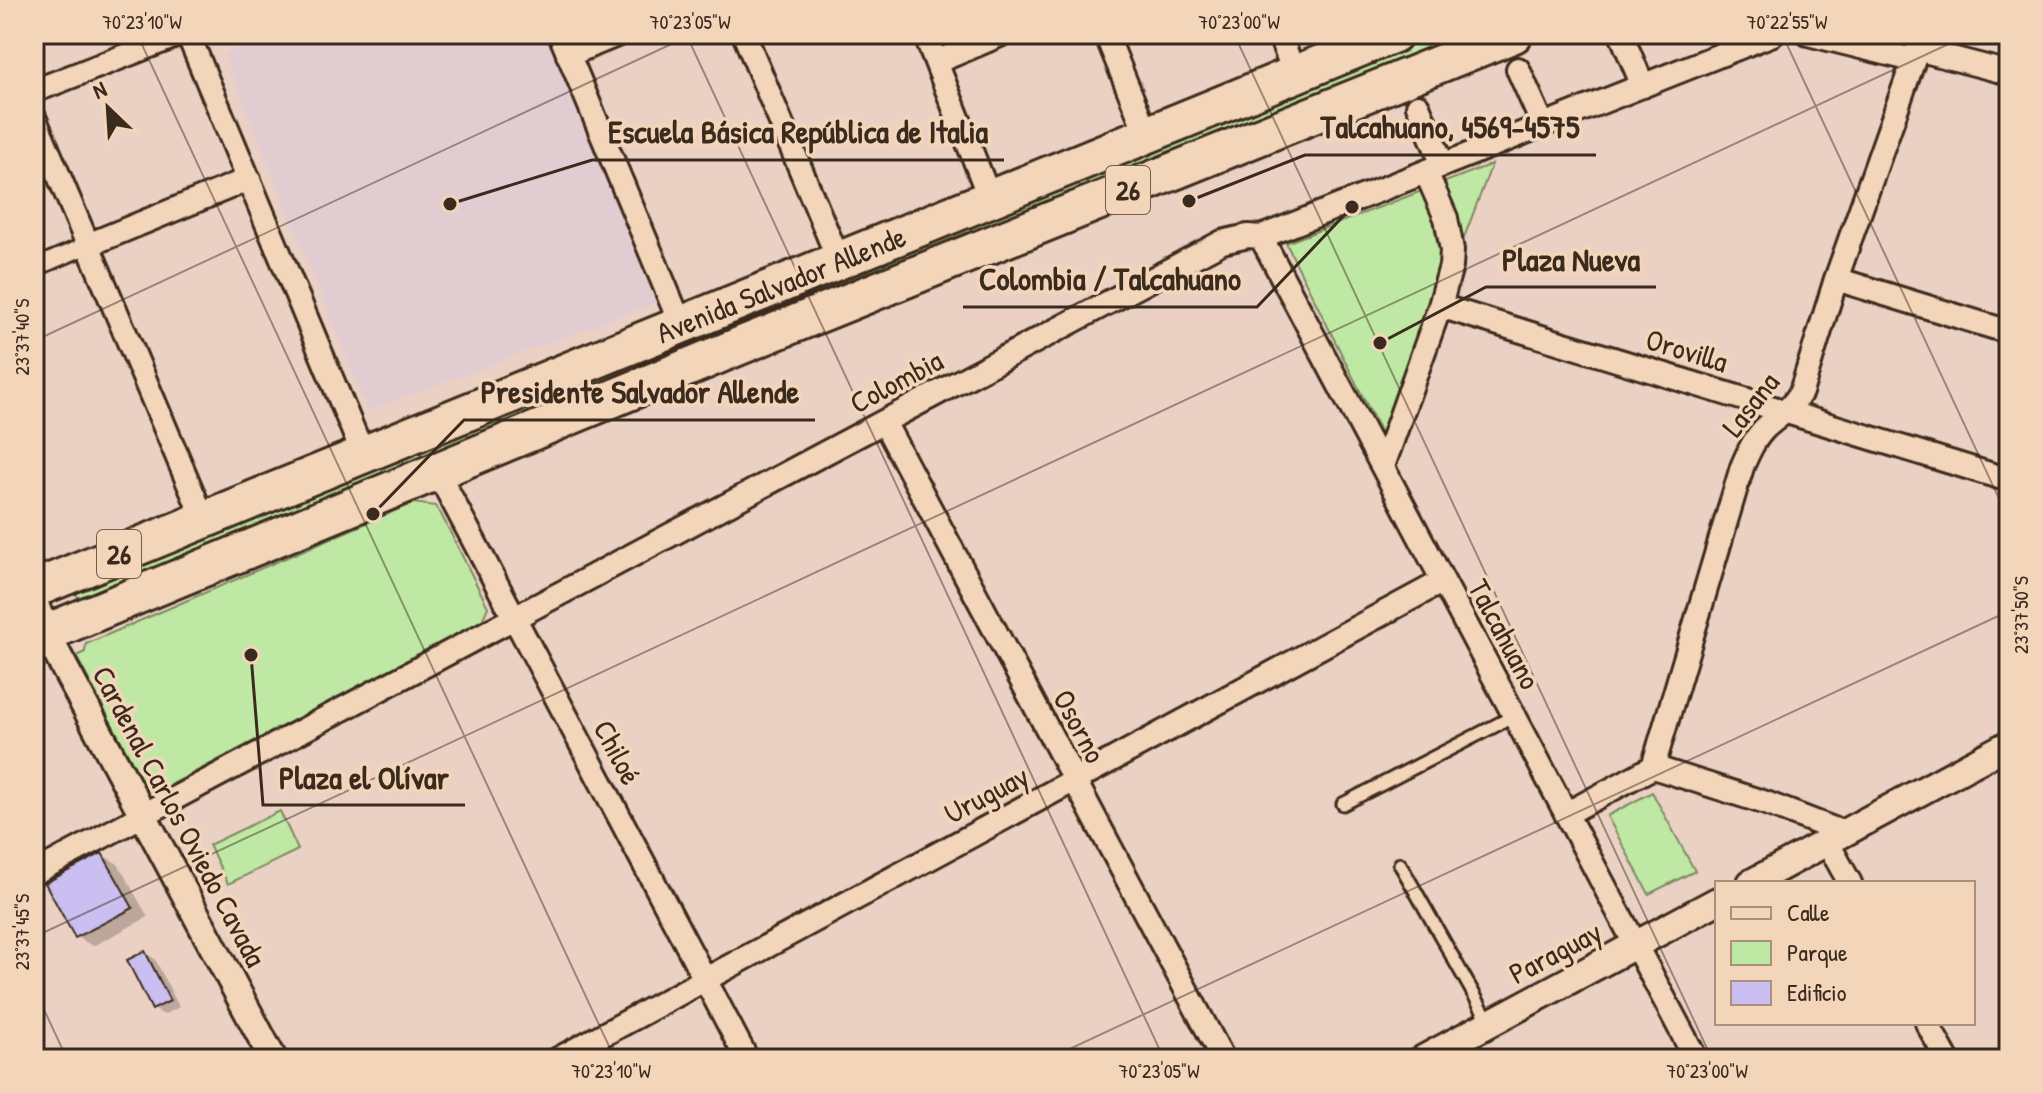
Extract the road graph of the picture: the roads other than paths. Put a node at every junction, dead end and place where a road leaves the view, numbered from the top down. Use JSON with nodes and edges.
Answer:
{"nodes":[{"id":1,"x":181,"y":34,"type":"edge"},
{"id":2,"x":188,"y":34,"type":"edge"},
{"id":3,"x":619,"y":34,"type":"edge"},
{"id":4,"x":744,"y":34,"type":"edge"},
{"id":5,"x":925,"y":34,"type":"edge"},
{"id":6,"x":1002,"y":34,"type":"edge"},
{"id":7,"x":1106,"y":34,"type":"edge"},
{"id":8,"x":1279,"y":34,"type":"edge"},
{"id":9,"x":1394,"y":34,"type":"edge"},
{"id":10,"x":1621,"y":34,"type":"edge"},
{"id":11,"x":1773,"y":34,"type":"edge"},
{"id":12,"x":1808,"y":34,"type":"edge"},
{"id":13,"x":1742,"y":40,"type":"edge"},
{"id":14,"x":564,"y":44,"type":"edge"},
{"id":15,"x":1917,"y":48,"type":"edge"},
{"id":16,"x":1516,"y":51,"type":"edge"},
{"id":17,"x":936,"y":62,"type":"junction"},
{"id":18,"x":2009,"y":73,"type":"edge"},
{"id":19,"x":1295,"y":74,"type":"junction"},
{"id":20,"x":1643,"y":86,"type":"junction"},
{"id":21,"x":34,"y":91,"type":"edge"},
{"id":22,"x":1418,"y":106,"type":"dead end"},
{"id":23,"x":34,"y":117,"type":"edge"},
{"id":24,"x":1543,"y":125,"type":"junction"},
{"id":25,"x":1147,"y":135,"type":"junction"},
{"id":26,"x":1434,"y":168,"type":"junction"},
{"id":27,"x":249,"y":179,"type":"junction"},
{"id":28,"x":990,"y":199,"type":"junction"},
{"id":29,"x":1261,"y":237,"type":"junction"},
{"id":30,"x":88,"y":245,"type":"junction"},
{"id":31,"x":839,"y":261,"type":"junction"},
{"id":32,"x":34,"y":268,"type":"edge"},
{"id":33,"x":1836,"y":279,"type":"junction"},
{"id":34,"x":1440,"y":306,"type":"junction"},
{"id":35,"x":681,"y":325,"type":"junction"},
{"id":36,"x":2009,"y":332,"type":"edge"},
{"id":37,"x":1786,"y":412,"type":"junction"},
{"id":38,"x":884,"y":422,"type":"junction"},
{"id":39,"x":363,"y":454,"type":"junction"},
{"id":40,"x":1383,"y":466,"type":"junction"},
{"id":41,"x":437,"y":471,"type":"junction"},
{"id":42,"x":2009,"y":480,"type":"edge"},
{"id":43,"x":204,"y":520,"type":"junction"},
{"id":44,"x":1443,"y":581,"type":"junction"},
{"id":45,"x":34,"y":589,"type":"edge"},
{"id":46,"x":513,"y":618,"type":"junction"},
{"id":47,"x":38,"y":624,"type":"edge"},
{"id":48,"x":1514,"y":716,"type":"junction"},
{"id":49,"x":2009,"y":744,"type":"edge"},
{"id":50,"x":1653,"y":767,"type":"junction"},
{"id":51,"x":1075,"y":780,"type":"junction"},
{"id":52,"x":1343,"y":804,"type":"dead end"},
{"id":53,"x":1566,"y":814,"type":"junction"},
{"id":54,"x":144,"y":815,"type":"junction"},
{"id":55,"x":1836,"y":837,"type":"junction"},
{"id":56,"x":1400,"y":864,"type":"dead end"},
{"id":57,"x":34,"y":873,"type":"edge"},
{"id":58,"x":1755,"y":881,"type":"edge"},
{"id":59,"x":1849,"y":881,"type":"edge"},
{"id":60,"x":1715,"y":902,"type":"edge"},
{"id":61,"x":1635,"y":945,"type":"junction"},
{"id":62,"x":704,"y":980,"type":"junction"},
{"id":63,"x":1490,"y":1023,"type":"junction"},
{"id":64,"x":1928,"y":1025,"type":"edge"},
{"id":65,"x":273,"y":1059,"type":"edge"},
{"id":66,"x":558,"y":1059,"type":"edge"},
{"id":67,"x":747,"y":1059,"type":"edge"},
{"id":68,"x":1223,"y":1059,"type":"edge"},
{"id":69,"x":1423,"y":1059,"type":"edge"},
{"id":70,"x":1696,"y":1059,"type":"edge"},
{"id":71,"x":1947,"y":1059,"type":"edge"}],
"edges":[{"from":1,"to":21,"type":"street"},
{"from":2,"to":27,"type":"street"},
{"from":3,"to":14,"type":"street"},
{"from":4,"to":31,"type":"street"},
{"from":5,"to":17,"type":"street"},
{"from":6,"to":17,"type":"street"},
{"from":7,"to":25,"type":"street"},
{"from":8,"to":19,"type":"street"},
{"from":9,"to":19,"type":"highway","name":"Avenida Salvador Allende","number":"26"},
{"from":10,"to":20,"type":"street"},
{"from":11,"to":13,"type":"street","name":"Colombia"},
{"from":12,"to":15,"type":"street"},
{"from":13,"to":20,"type":"street","name":"Colombia"},
{"from":14,"to":35,"type":"street"},
{"from":15,"to":18,"type":"street"},
{"from":15,"to":33,"type":"street","name":"Lasana"},
{"from":16,"to":24,"type":"street"},
{"from":16,"to":41,"type":"highway","name":"Avenida Salvador Allende","number":"26"},
{"from":17,"to":28,"type":"street"},
{"from":19,"to":25,"type":"highway","name":"Avenida Salvador Allende","number":"26"},
{"from":20,"to":24,"type":"street","name":"Colombia"},
{"from":22,"to":26,"type":"street"},
{"from":23,"to":30,"type":"street"},
{"from":24,"to":26,"type":"street","name":"Colombia"},
{"from":25,"to":28,"type":"highway","name":"Avenida Salvador Allende","number":"26"},
{"from":26,"to":29,"type":"street","name":"Colombia"},
{"from":26,"to":34,"type":"street"},
{"from":27,"to":30,"type":"street"},
{"from":27,"to":39,"type":"street"},
{"from":28,"to":31,"type":"highway","name":"Avenida Salvador Allende","number":"26"},
{"from":29,"to":38,"type":"street","name":"Colombia"},
{"from":29,"to":40,"type":"street","name":"Talcahuano"},
{"from":30,"to":32,"type":"street"},
{"from":30,"to":43,"type":"street"},
{"from":31,"to":35,"type":"highway","name":"Avenida Salvador Allende","number":"26"},
{"from":33,"to":36,"type":"street"},
{"from":33,"to":37,"type":"street","name":"Lasana"},
{"from":34,"to":37,"type":"street","name":"Orovilla"},
{"from":34,"to":40,"type":"street"},
{"from":35,"to":39,"type":"highway","name":"Avenida Salvador Allende","number":"26"},
{"from":37,"to":42,"type":"street","name":"Orovilla"},
{"from":37,"to":50,"type":"street","name":"Lasana"},
{"from":38,"to":46,"type":"street","name":"Colombia"},
{"from":38,"to":51,"type":"street","name":"Osorno"},
{"from":39,"to":43,"type":"highway","name":"Avenida Salvador Allende","number":"26"},
{"from":40,"to":44,"type":"street","name":"Talcahuano"},
{"from":41,"to":46,"type":"street","name":"Chiloé"},
{"from":41,"to":47,"type":"highway","name":"Avenida Salvador Allende","number":"26"},
{"from":43,"to":45,"type":"highway","name":"Avenida Salvador Allende","number":"26"},
{"from":44,"to":48,"type":"street","name":"Talcahuano"},
{"from":44,"to":51,"type":"street","name":"Uruguay"},
{"from":46,"to":54,"type":"street","name":"Colombia"},
{"from":46,"to":62,"type":"street","name":"Chiloé"},
{"from":47,"to":54,"type":"street","name":"Cardenal Carlos Oviedo Cavada"},
{"from":48,"to":52,"type":"lane"},
{"from":48,"to":53,"type":"street","name":"Talcahuano"},
{"from":49,"to":55,"type":"street"},
{"from":50,"to":53,"type":"street"},
{"from":50,"to":55,"type":"street"},
{"from":51,"to":62,"type":"street","name":"Uruguay"},
{"from":51,"to":68,"type":"street","name":"Osorno"},
{"from":53,"to":61,"type":"street","name":"Talcahuano"},
{"from":54,"to":57,"type":"street","name":"Colombia"},
{"from":54,"to":65,"type":"street","name":"Cardenal Carlos Oviedo Cavada"},
{"from":55,"to":58,"type":"street"},
{"from":55,"to":59,"type":"street"},
{"from":56,"to":63,"type":"lane"},
{"from":60,"to":61,"type":"street","name":"Paraguay"},
{"from":61,"to":63,"type":"street","name":"Paraguay"},
{"from":61,"to":70,"type":"street","name":"Talcahuano"},
{"from":62,"to":66,"type":"street","name":"Uruguay"},
{"from":62,"to":67,"type":"street","name":"Chiloé"},
{"from":63,"to":69,"type":"street","name":"Paraguay"},
{"from":64,"to":71,"type":"street"}]}
